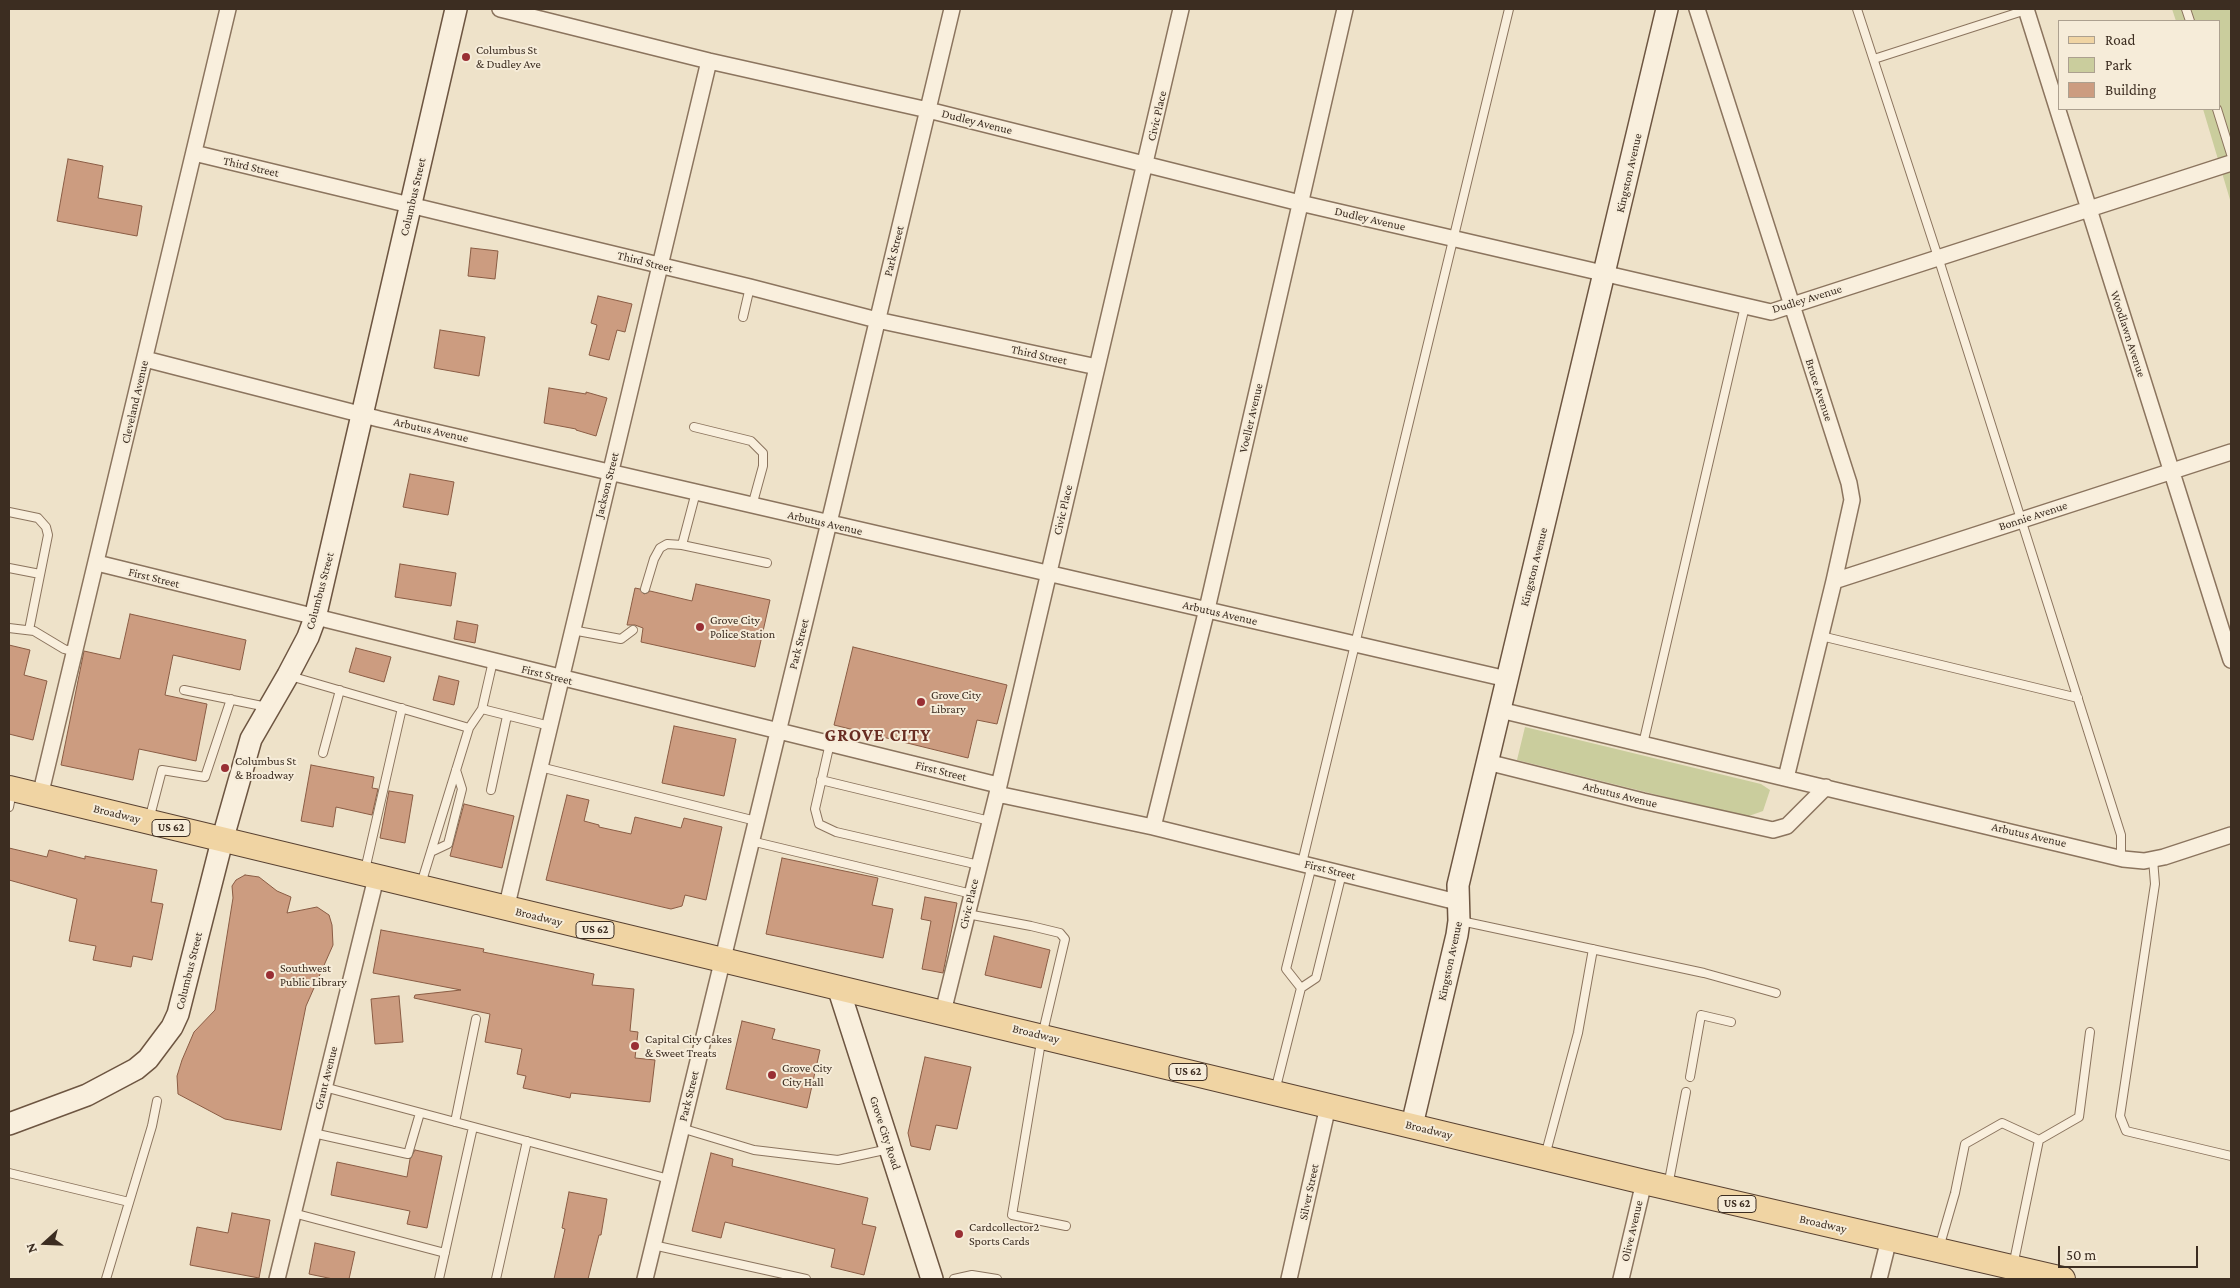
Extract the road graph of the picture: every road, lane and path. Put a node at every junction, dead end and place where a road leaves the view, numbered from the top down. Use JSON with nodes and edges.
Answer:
{"nodes":[{"id":1,"x":228,"y":9,"type":"edge"},
{"id":2,"x":456,"y":9,"type":"edge"},
{"id":3,"x":500,"y":9,"type":"edge"},
{"id":4,"x":952,"y":9,"type":"edge"},
{"id":5,"x":1181,"y":9,"type":"edge"},
{"id":6,"x":1345,"y":9,"type":"edge"},
{"id":7,"x":1509,"y":9,"type":"edge"},
{"id":8,"x":1667,"y":9,"type":"edge"},
{"id":9,"x":1697,"y":9,"type":"edge"},
{"id":10,"x":1857,"y":9,"type":"edge"},
{"id":11,"x":2026,"y":9,"type":"edge"},
{"id":12,"x":1874,"y":59,"type":"junction"},
{"id":13,"x":709,"y":61,"type":"junction"},
{"id":14,"x":928,"y":110,"type":"junction"},
{"id":15,"x":2217,"y":110,"type":"edge"},
{"id":16,"x":194,"y":154,"type":"junction"},
{"id":17,"x":2231,"y":154,"type":"edge"},
{"id":18,"x":1146,"y":163,"type":"junction"},
{"id":19,"x":2231,"y":163,"type":"edge"},
{"id":20,"x":1300,"y":203,"type":"junction"},
{"id":21,"x":412,"y":205,"type":"junction"},
{"id":22,"x":2088,"y":208,"type":"junction"},
{"id":23,"x":1454,"y":238,"type":"junction"},
{"id":24,"x":1938,"y":257,"type":"junction"},
{"id":25,"x":661,"y":266,"type":"junction"},
{"id":26,"x":1605,"y":272,"type":"junction"},
{"id":27,"x":750,"y":287,"type":"junction"},
{"id":28,"x":1791,"y":305,"type":"junction"},
{"id":29,"x":1745,"y":306,"type":"junction"},
{"id":30,"x":743,"y":317,"type":"dead end"},
{"id":31,"x":877,"y":320,"type":"junction"},
{"id":32,"x":145,"y":359,"type":"junction"},
{"id":33,"x":1097,"y":367,"type":"junction"},
{"id":34,"x":364,"y":414,"type":"junction"},
{"id":35,"x":694,"y":427,"type":"dead end"},
{"id":36,"x":2231,"y":452,"type":"edge"},
{"id":37,"x":610,"y":472,"type":"junction"},
{"id":38,"x":2171,"y":472,"type":"junction"},
{"id":39,"x":696,"y":492,"type":"junction"},
{"id":40,"x":752,"y":506,"type":"junction"},
{"id":41,"x":9,"y":512,"type":"edge"},
{"id":42,"x":2022,"y":520,"type":"junction"},
{"id":43,"x":829,"y":524,"type":"junction"},
{"id":44,"x":682,"y":545,"type":"junction"},
{"id":45,"x":97,"y":563,"type":"junction"},
{"id":46,"x":767,"y":563,"type":"dead end"},
{"id":47,"x":9,"y":568,"type":"edge"},
{"id":48,"x":40,"y":574,"type":"junction"},
{"id":49,"x":1047,"y":575,"type":"junction"},
{"id":50,"x":1834,"y":581,"type":"junction"},
{"id":51,"x":645,"y":588,"type":"dead end"},
{"id":52,"x":1206,"y":609,"type":"junction"},
{"id":53,"x":315,"y":618,"type":"junction"},
{"id":54,"x":9,"y":628,"type":"edge"},
{"id":55,"x":29,"y":630,"type":"junction"},
{"id":56,"x":572,"y":630,"type":"junction"},
{"id":57,"x":633,"y":630,"type":"dead end"},
{"id":58,"x":1821,"y":636,"type":"junction"},
{"id":59,"x":1356,"y":644,"type":"junction"},
{"id":60,"x":75,"y":652,"type":"junction"},
{"id":61,"x":2231,"y":660,"type":"edge"},
{"id":62,"x":493,"y":661,"type":"junction"},
{"id":63,"x":288,"y":675,"type":"junction"},
{"id":64,"x":561,"y":678,"type":"junction"},
{"id":65,"x":1507,"y":679,"type":"junction"},
{"id":66,"x":184,"y":690,"type":"dead end"},
{"id":67,"x":340,"y":690,"type":"junction"},
{"id":68,"x":2078,"y":698,"type":"junction"},
{"id":69,"x":231,"y":699,"type":"junction"},
{"id":70,"x":269,"y":707,"type":"junction"},
{"id":71,"x":402,"y":708,"type":"junction"},
{"id":72,"x":482,"y":709,"type":"junction"},
{"id":73,"x":1500,"y":710,"type":"junction"},
{"id":74,"x":508,"y":716,"type":"junction"},
{"id":75,"x":550,"y":726,"type":"junction"},
{"id":76,"x":469,"y":728,"type":"junction"},
{"id":77,"x":779,"y":730,"type":"junction"},
{"id":78,"x":830,"y":743,"type":"junction"},
{"id":79,"x":1643,"y":744,"type":"junction"},
{"id":80,"x":323,"y":753,"type":"dead end"},
{"id":81,"x":1487,"y":762,"type":"junction"},
{"id":82,"x":540,"y":767,"type":"junction"},
{"id":83,"x":456,"y":770,"type":"junction"},
{"id":84,"x":1786,"y":778,"type":"junction"},
{"id":85,"x":821,"y":780,"type":"junction"},
{"id":86,"x":1826,"y":787,"type":"junction"},
{"id":87,"x":997,"y":789,"type":"junction"},
{"id":88,"x":490,"y":790,"type":"dead end"},
{"id":89,"x":10,"y":795,"type":"edge"},
{"id":90,"x":40,"y":796,"type":"junction"},
{"id":91,"x":756,"y":821,"type":"junction"},
{"id":92,"x":990,"y":821,"type":"junction"},
{"id":93,"x":149,"y":822,"type":"junction"},
{"id":94,"x":1153,"y":827,"type":"junction"},
{"id":95,"x":2231,"y":835,"type":"edge"},
{"id":96,"x":222,"y":841,"type":"junction"},
{"id":97,"x":751,"y":841,"type":"junction"},
{"id":98,"x":431,"y":852,"type":"junction"},
{"id":99,"x":2121,"y":858,"type":"junction"},
{"id":100,"x":2153,"y":860,"type":"junction"},
{"id":101,"x":1307,"y":864,"type":"junction"},
{"id":102,"x":979,"y":865,"type":"junction"},
{"id":103,"x":1342,"y":873,"type":"junction"},
{"id":104,"x":370,"y":876,"type":"junction"},
{"id":105,"x":420,"y":888,"type":"junction"},
{"id":106,"x":972,"y":894,"type":"junction"},
{"id":107,"x":506,"y":909,"type":"junction"},
{"id":108,"x":1458,"y":912,"type":"junction"},
{"id":109,"x":967,"y":914,"type":"junction"},
{"id":110,"x":1593,"y":949,"type":"junction"},
{"id":111,"x":722,"y":961,"type":"junction"},
{"id":112,"x":838,"y":987,"type":"junction"},
{"id":113,"x":1301,"y":988,"type":"junction"},
{"id":114,"x":1776,"y":993,"type":"dead end"},
{"id":115,"x":943,"y":1012,"type":"junction"},
{"id":116,"x":476,"y":1019,"type":"dead end"},
{"id":117,"x":1731,"y":1022,"type":"dead end"},
{"id":118,"x":2090,"y":1032,"type":"dead end"},
{"id":119,"x":1042,"y":1036,"type":"junction"},
{"id":120,"x":1690,"y":1077,"type":"dead end"},
{"id":121,"x":324,"y":1088,"type":"junction"},
{"id":122,"x":1686,"y":1092,"type":"dead end"},
{"id":123,"x":1275,"y":1093,"type":"junction"},
{"id":124,"x":157,"y":1101,"type":"dead end"},
{"id":125,"x":1328,"y":1106,"type":"junction"},
{"id":126,"x":420,"y":1113,"type":"junction"},
{"id":127,"x":455,"y":1122,"type":"junction"},
{"id":128,"x":9,"y":1124,"type":"edge"},
{"id":129,"x":1412,"y":1126,"type":"junction"},
{"id":130,"x":473,"y":1127,"type":"junction"},
{"id":131,"x":681,"y":1128,"type":"junction"},
{"id":132,"x":313,"y":1133,"type":"junction"},
{"id":133,"x":2039,"y":1140,"type":"junction"},
{"id":134,"x":528,"y":1141,"type":"junction"},
{"id":135,"x":890,"y":1149,"type":"junction"},
{"id":136,"x":2231,"y":1156,"type":"edge"},
{"id":137,"x":1544,"y":1158,"type":"junction"},
{"id":138,"x":9,"y":1173,"type":"edge"},
{"id":139,"x":669,"y":1179,"type":"junction"},
{"id":140,"x":1644,"y":1182,"type":"junction"},
{"id":141,"x":1667,"y":1188,"type":"junction"},
{"id":142,"x":129,"y":1202,"type":"junction"},
{"id":143,"x":293,"y":1213,"type":"junction"},
{"id":144,"x":1066,"y":1226,"type":"dead end"},
{"id":145,"x":1889,"y":1239,"type":"junction"},
{"id":146,"x":653,"y":1245,"type":"junction"},
{"id":147,"x":1939,"y":1250,"type":"junction"},
{"id":148,"x":445,"y":1254,"type":"junction"},
{"id":149,"x":2024,"y":1273,"type":"edge"},
{"id":150,"x":772,"y":1275,"type":"edge"},
{"id":151,"x":106,"y":1279,"type":"edge"},
{"id":152,"x":276,"y":1279,"type":"edge"},
{"id":153,"x":439,"y":1279,"type":"edge"},
{"id":154,"x":496,"y":1279,"type":"edge"},
{"id":155,"x":645,"y":1279,"type":"edge"},
{"id":156,"x":806,"y":1279,"type":"edge"},
{"id":157,"x":932,"y":1279,"type":"edge"},
{"id":158,"x":954,"y":1279,"type":"edge"},
{"id":159,"x":997,"y":1279,"type":"edge"},
{"id":160,"x":1289,"y":1279,"type":"edge"},
{"id":161,"x":1621,"y":1279,"type":"edge"},
{"id":162,"x":1879,"y":1279,"type":"edge"},
{"id":163,"x":2063,"y":1279,"type":"edge"}],
"edges":[{"from":1,"to":16,"type":"street","name":"Cleveland Avenue"},
{"from":2,"to":21,"type":"street","name":"Columbus Street"},
{"from":3,"to":13,"type":"street","name":"Dudley Avenue"},
{"from":4,"to":14,"type":"street","name":"Park Street"},
{"from":5,"to":18,"type":"street","name":"Civic Place"},
{"from":6,"to":20,"type":"street","name":"Voeller Avenue"},
{"from":7,"to":23,"type":"lane"},
{"from":8,"to":26,"type":"street","name":"Kingston Avenue"},
{"from":9,"to":28,"type":"street","name":"Bruce Avenue"},
{"from":10,"to":12,"type":"lane"},
{"from":11,"to":12,"type":"lane"},
{"from":11,"to":22,"type":"street","name":"Woodlawn Avenue"},
{"from":12,"to":24,"type":"lane"},
{"from":13,"to":14,"type":"street","name":"Dudley Avenue"},
{"from":13,"to":25,"type":"street","name":"Jackson Street"},
{"from":14,"to":18,"type":"street","name":"Dudley Avenue"},
{"from":14,"to":31,"type":"street","name":"Park Street"},
{"from":15,"to":17,"type":"lane"},
{"from":16,"to":21,"type":"street","name":"Third Street"},
{"from":16,"to":32,"type":"street","name":"Cleveland Avenue"},
{"from":18,"to":20,"type":"street","name":"Dudley Avenue"},
{"from":18,"to":33,"type":"street","name":"Civic Place"},
{"from":19,"to":22,"type":"street","name":"Dudley Avenue"},
{"from":20,"to":23,"type":"street","name":"Dudley Avenue"},
{"from":20,"to":52,"type":"street","name":"Voeller Avenue"},
{"from":21,"to":25,"type":"street","name":"Third Street"},
{"from":21,"to":34,"type":"street","name":"Columbus Street"},
{"from":22,"to":24,"type":"street","name":"Dudley Avenue"},
{"from":22,"to":38,"type":"street","name":"Woodlawn Avenue"},
{"from":23,"to":26,"type":"street","name":"Dudley Avenue"},
{"from":23,"to":59,"type":"lane"},
{"from":24,"to":28,"type":"street","name":"Dudley Avenue"},
{"from":24,"to":42,"type":"lane"},
{"from":25,"to":27,"type":"street","name":"Third Street"},
{"from":25,"to":37,"type":"street","name":"Jackson Street"},
{"from":26,"to":29,"type":"street","name":"Dudley Avenue"},
{"from":26,"to":65,"type":"street","name":"Kingston Avenue"},
{"from":27,"to":30,"type":"lane"},
{"from":27,"to":31,"type":"street","name":"Third Street"},
{"from":28,"to":29,"type":"street","name":"Dudley Avenue"},
{"from":28,"to":50,"type":"street","name":"Bruce Avenue"},
{"from":29,"to":79,"type":"lane"},
{"from":31,"to":33,"type":"street","name":"Third Street"},
{"from":31,"to":43,"type":"street","name":"Park Street"},
{"from":32,"to":34,"type":"street","name":"Arbutus Avenue"},
{"from":32,"to":45,"type":"street","name":"Cleveland Avenue"},
{"from":33,"to":49,"type":"street","name":"Civic Place"},
{"from":34,"to":37,"type":"street","name":"Arbutus Avenue"},
{"from":34,"to":53,"type":"street","name":"Columbus Street"},
{"from":35,"to":40,"type":"lane"},
{"from":36,"to":38,"type":"street","name":"Bonnie Avenue"},
{"from":37,"to":39,"type":"street","name":"Arbutus Avenue"},
{"from":37,"to":56,"type":"street","name":"Jackson Street"},
{"from":38,"to":42,"type":"street","name":"Bonnie Avenue"},
{"from":38,"to":61,"type":"street","name":"Woodlawn Avenue"},
{"from":39,"to":40,"type":"street","name":"Arbutus Avenue"},
{"from":39,"to":44,"type":"lane"},
{"from":40,"to":43,"type":"street","name":"Arbutus Avenue"},
{"from":41,"to":48,"type":"lane"},
{"from":42,"to":50,"type":"street","name":"Bonnie Avenue"},
{"from":42,"to":68,"type":"lane"},
{"from":43,"to":49,"type":"street","name":"Arbutus Avenue"},
{"from":43,"to":77,"type":"street","name":"Park Street"},
{"from":44,"to":46,"type":"lane"},
{"from":44,"to":51,"type":"lane"},
{"from":45,"to":53,"type":"street","name":"First Street"},
{"from":45,"to":60,"type":"street","name":"Cleveland Avenue"},
{"from":47,"to":48,"type":"lane"},
{"from":48,"to":55,"type":"lane"},
{"from":49,"to":52,"type":"street","name":"Arbutus Avenue"},
{"from":49,"to":87,"type":"street","name":"Civic Place"},
{"from":50,"to":58,"type":"street","name":"Bruce Avenue"},
{"from":52,"to":59,"type":"street","name":"Arbutus Avenue"},
{"from":52,"to":94,"type":"street","name":"Voeller Avenue"},
{"from":53,"to":62,"type":"street","name":"First Street"},
{"from":53,"to":63,"type":"street","name":"Columbus Street"},
{"from":54,"to":55,"type":"lane"},
{"from":55,"to":60,"type":"lane"},
{"from":56,"to":57,"type":"lane"},
{"from":56,"to":64,"type":"street","name":"Jackson Street"},
{"from":58,"to":68,"type":"lane"},
{"from":58,"to":84,"type":"street","name":"Bruce Avenue"},
{"from":59,"to":65,"type":"street","name":"Arbutus Avenue"},
{"from":59,"to":101,"type":"lane"},
{"from":60,"to":90,"type":"street","name":"Cleveland Avenue"},
{"from":62,"to":64,"type":"street","name":"First Street"},
{"from":62,"to":72,"type":"lane"},
{"from":63,"to":67,"type":"lane"},
{"from":63,"to":70,"type":"street","name":"Columbus Street"},
{"from":64,"to":75,"type":"street","name":"Jackson Street"},
{"from":64,"to":77,"type":"street","name":"First Street"},
{"from":65,"to":73,"type":"street","name":"Kingston Avenue"},
{"from":66,"to":69,"type":"lane"},
{"from":67,"to":71,"type":"lane"},
{"from":67,"to":80,"type":"lane"},
{"from":68,"to":99,"type":"lane"},
{"from":69,"to":70,"type":"lane"},
{"from":69,"to":93,"type":"lane"},
{"from":70,"to":96,"type":"street","name":"Columbus Street"},
{"from":71,"to":76,"type":"lane"},
{"from":71,"to":104,"type":"lane"},
{"from":72,"to":74,"type":"lane"},
{"from":72,"to":76,"type":"lane"},
{"from":73,"to":79,"type":"street","name":"Arbutus Avenue"},
{"from":73,"to":81,"type":"street","name":"Kingston Avenue"},
{"from":74,"to":75,"type":"lane"},
{"from":74,"to":88,"type":"lane"},
{"from":75,"to":82,"type":"street","name":"Jackson Street"},
{"from":76,"to":83,"type":"lane"},
{"from":77,"to":78,"type":"street","name":"First Street"},
{"from":77,"to":91,"type":"street","name":"Park Street"},
{"from":78,"to":85,"type":"lane"},
{"from":78,"to":87,"type":"street","name":"First Street"},
{"from":79,"to":84,"type":"street","name":"Arbutus Avenue"},
{"from":81,"to":86,"type":"street","name":"Arbutus Avenue"},
{"from":81,"to":108,"type":"street","name":"Kingston Avenue"},
{"from":82,"to":91,"type":"lane"},
{"from":82,"to":107,"type":"street","name":"Jackson Street"},
{"from":83,"to":98,"type":"lane"},
{"from":83,"to":98,"type":"lane"},
{"from":84,"to":86,"type":"street","name":"Arbutus Avenue"},
{"from":85,"to":92,"type":"lane"},
{"from":85,"to":102,"type":"lane"},
{"from":86,"to":99,"type":"street","name":"Arbutus Avenue"},
{"from":87,"to":92,"type":"street","name":"Civic Place"},
{"from":87,"to":94,"type":"street","name":"First Street"},
{"from":89,"to":90,"type":"main road","name":"Broadway","number":"US 62"},
{"from":90,"to":93,"type":"main road","name":"Broadway","number":"US 62"},
{"from":91,"to":97,"type":"street","name":"Park Street"},
{"from":92,"to":102,"type":"street","name":"Civic Place"},
{"from":93,"to":96,"type":"main road","name":"Broadway","number":"US 62"},
{"from":94,"to":101,"type":"street","name":"First Street"},
{"from":95,"to":100,"type":"street","name":"Arbutus Avenue"},
{"from":96,"to":104,"type":"main road","name":"Broadway","number":"US 62"},
{"from":96,"to":128,"type":"street","name":"Columbus Street"},
{"from":97,"to":106,"type":"lane"},
{"from":97,"to":111,"type":"street","name":"Park Street"},
{"from":98,"to":105,"type":"lane"},
{"from":99,"to":100,"type":"street","name":"Arbutus Avenue"},
{"from":100,"to":136,"type":"lane"},
{"from":101,"to":103,"type":"street","name":"First Street"},
{"from":101,"to":113,"type":"lane"},
{"from":102,"to":106,"type":"street","name":"Civic Place"},
{"from":103,"to":108,"type":"street","name":"First Street"},
{"from":103,"to":113,"type":"lane"},
{"from":104,"to":105,"type":"main road","name":"Broadway","number":"US 62"},
{"from":104,"to":121,"type":"street","name":"Grant Avenue"},
{"from":105,"to":107,"type":"main road","name":"Broadway","number":"US 62"},
{"from":106,"to":109,"type":"street","name":"Civic Place"},
{"from":107,"to":111,"type":"main road","name":"Broadway","number":"US 62"},
{"from":108,"to":110,"type":"lane"},
{"from":108,"to":129,"type":"street","name":"Kingston Avenue"},
{"from":109,"to":115,"type":"street","name":"Civic Place"},
{"from":109,"to":119,"type":"lane"},
{"from":110,"to":114,"type":"lane"},
{"from":110,"to":137,"type":"lane"},
{"from":111,"to":112,"type":"main road","name":"Broadway","number":"US 62"},
{"from":111,"to":131,"type":"street","name":"Park Street"},
{"from":112,"to":115,"type":"main road","name":"Broadway","number":"US 62"},
{"from":112,"to":135,"type":"street","name":"Grove City Road"},
{"from":113,"to":123,"type":"lane"},
{"from":115,"to":119,"type":"main road","name":"Broadway","number":"US 62"},
{"from":116,"to":127,"type":"lane"},
{"from":117,"to":120,"type":"lane"},
{"from":118,"to":133,"type":"lane"},
{"from":119,"to":123,"type":"main road","name":"Broadway","number":"US 62"},
{"from":119,"to":144,"type":"lane"},
{"from":121,"to":126,"type":"lane"},
{"from":121,"to":132,"type":"street","name":"Grant Avenue"},
{"from":122,"to":141,"type":"lane"},
{"from":123,"to":125,"type":"main road","name":"Broadway","number":"US 62"},
{"from":124,"to":142,"type":"lane"},
{"from":125,"to":129,"type":"main road","name":"Broadway","number":"US 62"},
{"from":125,"to":160,"type":"street","name":"Silver Street"},
{"from":126,"to":127,"type":"lane"},
{"from":126,"to":132,"type":"lane"},
{"from":127,"to":130,"type":"lane"},
{"from":129,"to":137,"type":"main road","name":"Broadway","number":"US 62"},
{"from":130,"to":134,"type":"lane"},
{"from":130,"to":148,"type":"lane"},
{"from":131,"to":135,"type":"lane"},
{"from":131,"to":139,"type":"street","name":"Park Street"},
{"from":132,"to":143,"type":"street","name":"Grant Avenue"},
{"from":133,"to":147,"type":"lane"},
{"from":133,"to":149,"type":"lane"},
{"from":134,"to":139,"type":"lane"},
{"from":134,"to":154,"type":"lane"},
{"from":135,"to":157,"type":"street","name":"Grove City Road"},
{"from":137,"to":140,"type":"main road","name":"Broadway","number":"US 62"},
{"from":138,"to":142,"type":"lane"},
{"from":139,"to":146,"type":"street","name":"Park Street"},
{"from":140,"to":141,"type":"main road","name":"Broadway","number":"US 62"},
{"from":140,"to":161,"type":"street","name":"Olive Avenue"},
{"from":141,"to":145,"type":"main road","name":"Broadway","number":"US 62"},
{"from":142,"to":151,"type":"lane"},
{"from":143,"to":148,"type":"lane"},
{"from":143,"to":152,"type":"street","name":"Grant Avenue"},
{"from":145,"to":147,"type":"main road","name":"Broadway","number":"US 62"},
{"from":145,"to":162,"type":"street"},
{"from":146,"to":150,"type":"lane"},
{"from":146,"to":155,"type":"street","name":"Park Street"},
{"from":147,"to":149,"type":"main road","name":"Broadway","number":"US 62"},
{"from":148,"to":153,"type":"lane"},
{"from":149,"to":163,"type":"main road","name":"Broadway","number":"US 62"},
{"from":150,"to":156,"type":"lane"},
{"from":158,"to":159,"type":"lane"}]}
